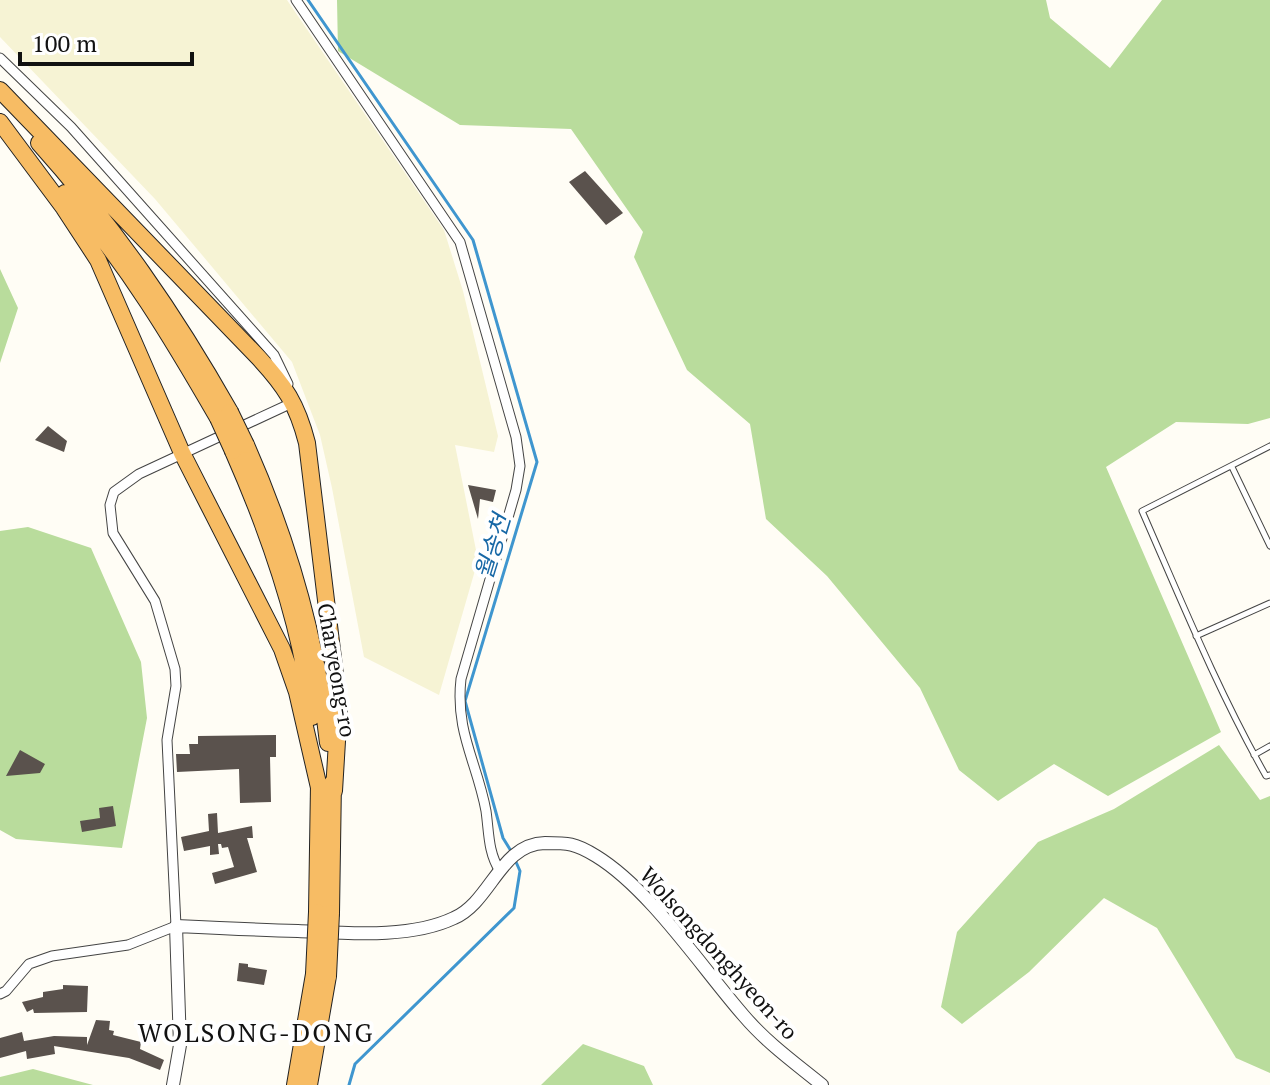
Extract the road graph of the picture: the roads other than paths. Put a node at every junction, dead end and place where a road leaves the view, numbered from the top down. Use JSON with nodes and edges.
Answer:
{"nodes":[{"id":1,"x":296,"y":0,"type":"edge"},
{"id":2,"x":0,"y":58,"type":"edge"},
{"id":3,"x":0,"y":90,"type":"edge"},
{"id":4,"x":0,"y":100,"type":"edge"},
{"id":5,"x":0,"y":121,"type":"edge"},
{"id":6,"x":295,"y":403,"type":"junction"},
{"id":7,"x":224,"y":415,"type":"junction"},
{"id":8,"x":1270,"y":446,"type":"edge"},
{"id":9,"x":182,"y":453,"type":"junction"},
{"id":10,"x":1232,"y":467,"type":"junction"},
{"id":11,"x":1270,"y":546,"type":"edge"},
{"id":12,"x":1270,"y":603,"type":"edge"},
{"id":13,"x":1196,"y":636,"type":"junction"},
{"id":14,"x":1270,"y":746,"type":"edge"},
{"id":15,"x":1254,"y":755,"type":"junction"},
{"id":16,"x":1270,"y":775,"type":"edge"},
{"id":17,"x":327,"y":792,"type":"junction"},
{"id":18,"x":503,"y":866,"type":"junction"},
{"id":19,"x":176,"y":926,"type":"junction"},
{"id":20,"x":321,"y":975,"type":"junction"},
{"id":21,"x":0,"y":994,"type":"edge"},
{"id":22,"x":173,"y":1085,"type":"edge"},
{"id":23,"x":295,"y":1085,"type":"edge"},
{"id":24,"x":309,"y":1085,"type":"edge"},
{"id":25,"x":822,"y":1085,"type":"edge"}],
"edges":[{"from":1,"to":18,"type":"street"},
{"from":2,"to":6,"type":"street"},
{"from":3,"to":6,"type":"highway"},
{"from":4,"to":7,"type":"highway"},
{"from":5,"to":7,"type":"highway"},
{"from":5,"to":9,"type":"highway"},
{"from":6,"to":9,"type":"street"},
{"from":6,"to":17,"type":"highway"},
{"from":7,"to":17,"type":"highway","name":"Charyeong-ro","bridge":true},
{"from":8,"to":10,"type":"lane"},
{"from":9,"to":17,"type":"highway"},
{"from":9,"to":19,"type":"street"},
{"from":10,"to":11,"type":"lane"},
{"from":10,"to":13,"type":"lane"},
{"from":12,"to":13,"type":"lane"},
{"from":13,"to":15,"type":"lane"},
{"from":14,"to":15,"type":"lane"},
{"from":15,"to":16,"type":"lane"},
{"from":17,"to":20,"type":"highway","name":"Charyeong-ro","bridge":true},
{"from":18,"to":19,"type":"street"},
{"from":18,"to":25,"type":"street","name":"Wolsongdonghyeon-ro"},
{"from":19,"to":21,"type":"street"},
{"from":19,"to":22,"type":"street"},
{"from":20,"to":23,"type":"highway"},
{"from":20,"to":24,"type":"highway"}]}
